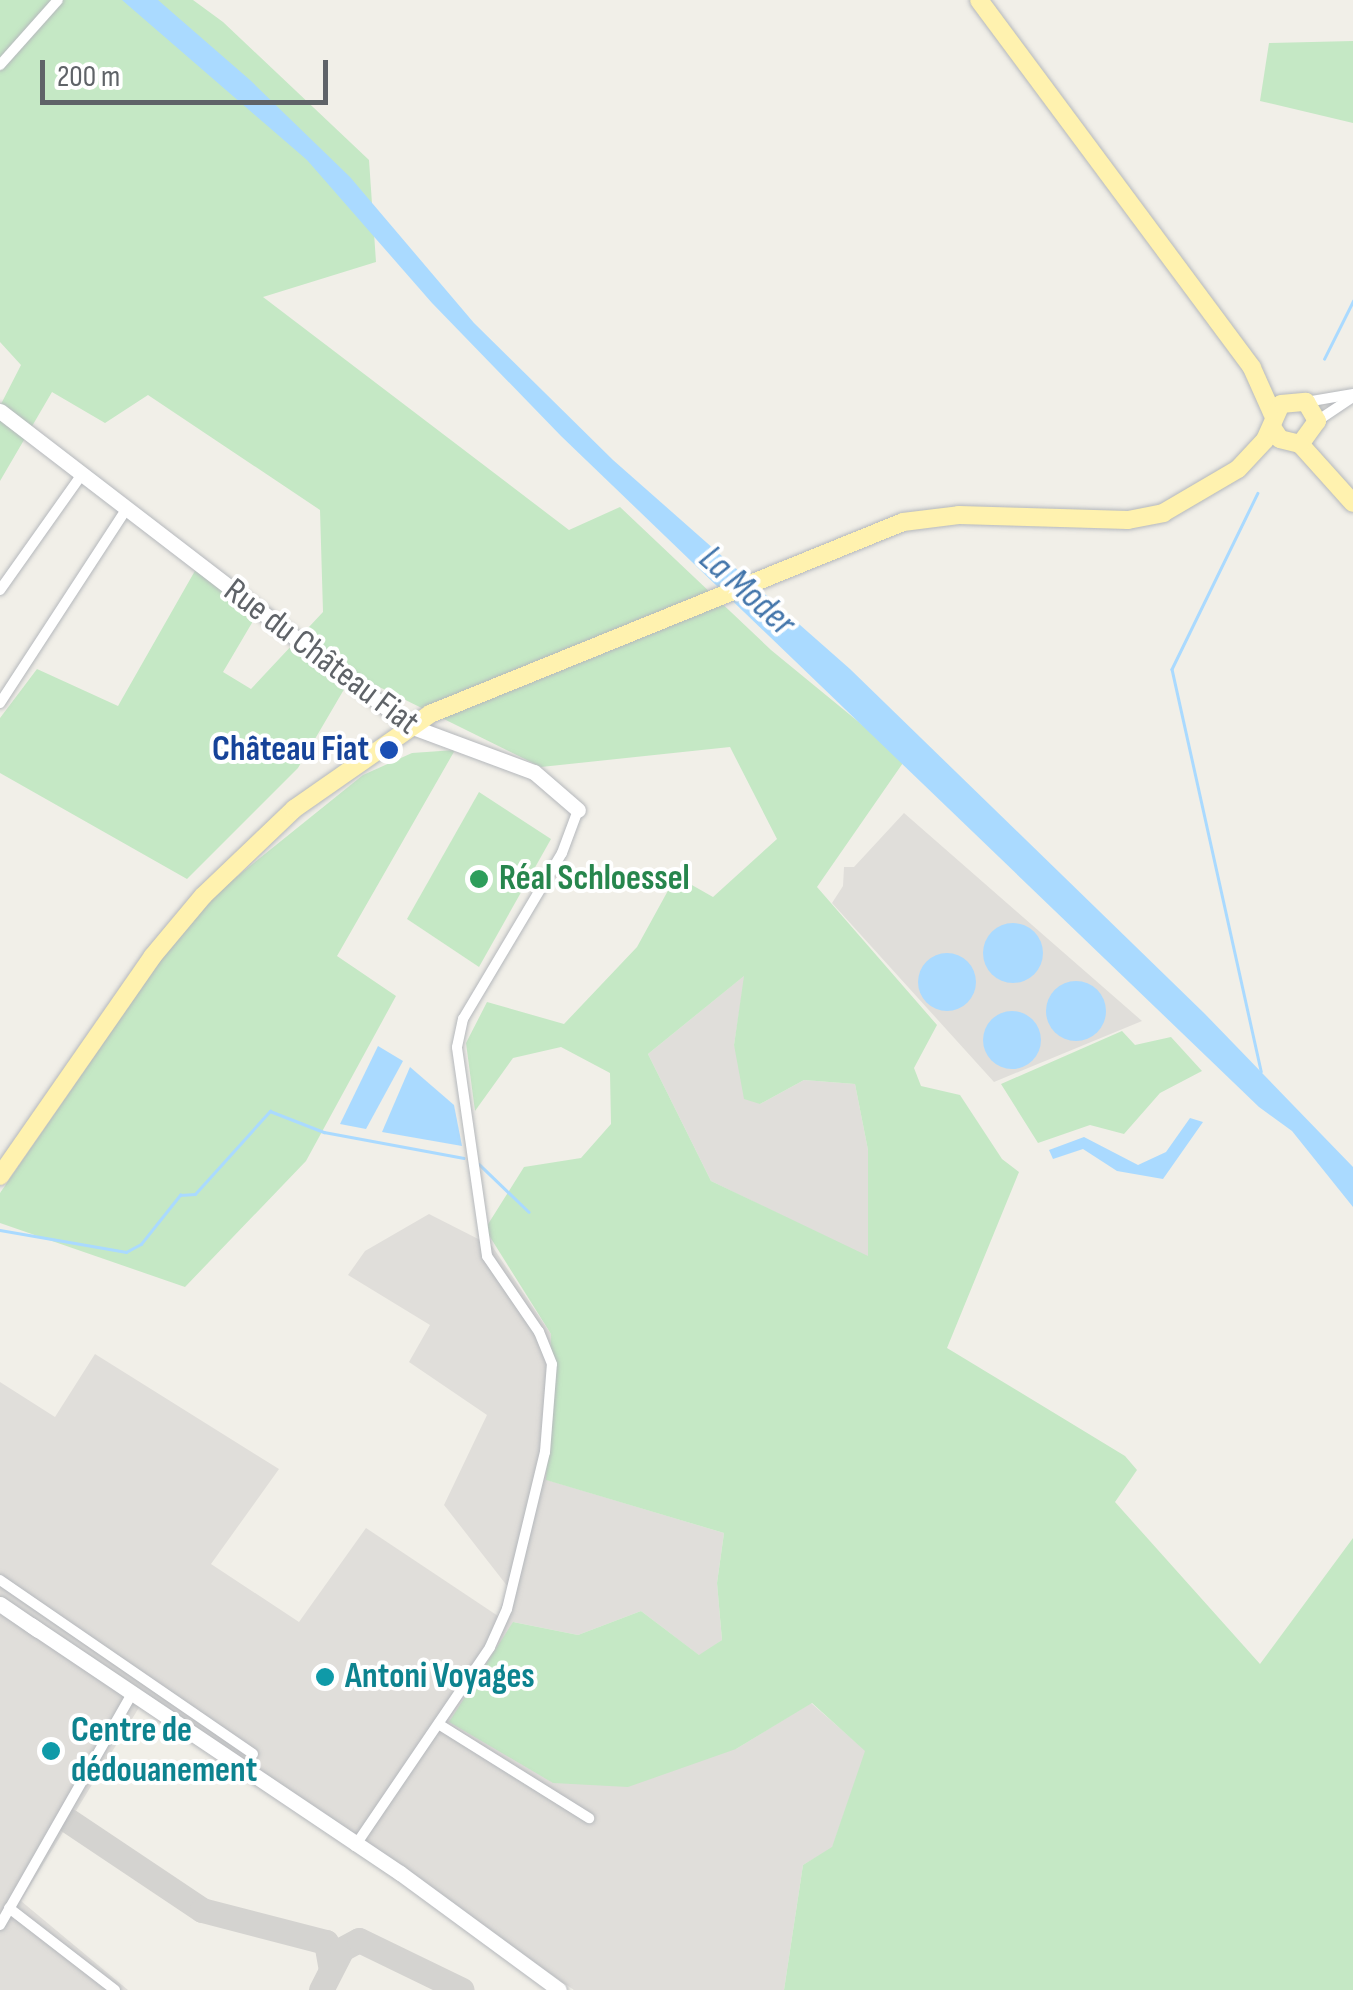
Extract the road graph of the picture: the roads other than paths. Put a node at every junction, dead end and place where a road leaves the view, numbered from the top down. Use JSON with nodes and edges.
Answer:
{"nodes":[{"id":1,"x":58,"y":0,"type":"edge"},
{"id":2,"x":980,"y":0,"type":"edge"},
{"id":3,"x":0,"y":65,"type":"edge"},
{"id":4,"x":1252,"y":368,"type":"junction"},
{"id":5,"x":1353,"y":395,"type":"edge"},
{"id":6,"x":1300,"y":401,"type":"junction"},
{"id":7,"x":0,"y":411,"type":"edge"},
{"id":8,"x":1272,"y":421,"type":"junction"},
{"id":9,"x":1317,"y":423,"type":"junction"},
{"id":10,"x":1294,"y":443,"type":"junction"},
{"id":11,"x":1238,"y":469,"type":"junction"},
{"id":12,"x":82,"y":474,"type":"junction"},
{"id":13,"x":1338,"y":482,"type":"junction"},
{"id":14,"x":1353,"y":503,"type":"edge"},
{"id":15,"x":126,"y":510,"type":"junction"},
{"id":16,"x":0,"y":590,"type":"edge"},
{"id":17,"x":0,"y":703,"type":"edge"},
{"id":18,"x":410,"y":726,"type":"junction"},
{"id":19,"x":578,"y":810,"type":"joint"},
{"id":20,"x":0,"y":1176,"type":"edge"},
{"id":21,"x":0,"y":1580,"type":"edge"},
{"id":22,"x":0,"y":1604,"type":"edge"},
{"id":23,"x":138,"y":1685,"type":"junction"},
{"id":24,"x":440,"y":1725,"type":"junction"},
{"id":25,"x":252,"y":1754,"type":"dead end"},
{"id":26,"x":589,"y":1818,"type":"dead end"},
{"id":27,"x":354,"y":1847,"type":"junction"},
{"id":28,"x":9,"y":1908,"type":"junction"},
{"id":29,"x":0,"y":1926,"type":"edge"},
{"id":30,"x":116,"y":1990,"type":"edge"},
{"id":31,"x":559,"y":1990,"type":"edge"}],
"edges":[{"from":1,"to":3,"type":"street"},
{"from":2,"to":4,"type":"main road"},
{"from":4,"to":6,"type":"main road"},
{"from":4,"to":8,"type":"main road"},
{"from":5,"to":6,"type":"street"},
{"from":5,"to":9,"type":"street"},
{"from":6,"to":8,"type":"main road"},
{"from":6,"to":9,"type":"main road"},
{"from":7,"to":12,"type":"street","name":"Rue du Château Fiat"},
{"from":8,"to":10,"type":"main road"},
{"from":8,"to":11,"type":"main road"},
{"from":9,"to":10,"type":"main road"},
{"from":9,"to":13,"type":"main road"},
{"from":10,"to":11,"type":"main road"},
{"from":10,"to":13,"type":"main road"},
{"from":11,"to":18,"type":"main road"},
{"from":12,"to":15,"type":"street","name":"Rue du Château Fiat"},
{"from":12,"to":16,"type":"street"},
{"from":13,"to":14,"type":"main road"},
{"from":15,"to":17,"type":"street"},
{"from":15,"to":18,"type":"street","name":"Rue du Château Fiat"},
{"from":18,"to":19,"type":"street","name":"Rue du Château Fiat"},
{"from":18,"to":20,"type":"main road"},
{"from":19,"to":24,"type":"street","name":"Rue du Château Fiat"},
{"from":21,"to":23,"type":"street"},
{"from":22,"to":23,"type":"street"},
{"from":23,"to":25,"type":"street"},
{"from":23,"to":27,"type":"street"},
{"from":23,"to":28,"type":"street"},
{"from":24,"to":26,"type":"street"},
{"from":24,"to":27,"type":"street","name":"Rue du Château Fiat"},
{"from":27,"to":31,"type":"street"},
{"from":28,"to":29,"type":"street"},
{"from":28,"to":30,"type":"street"}]}
